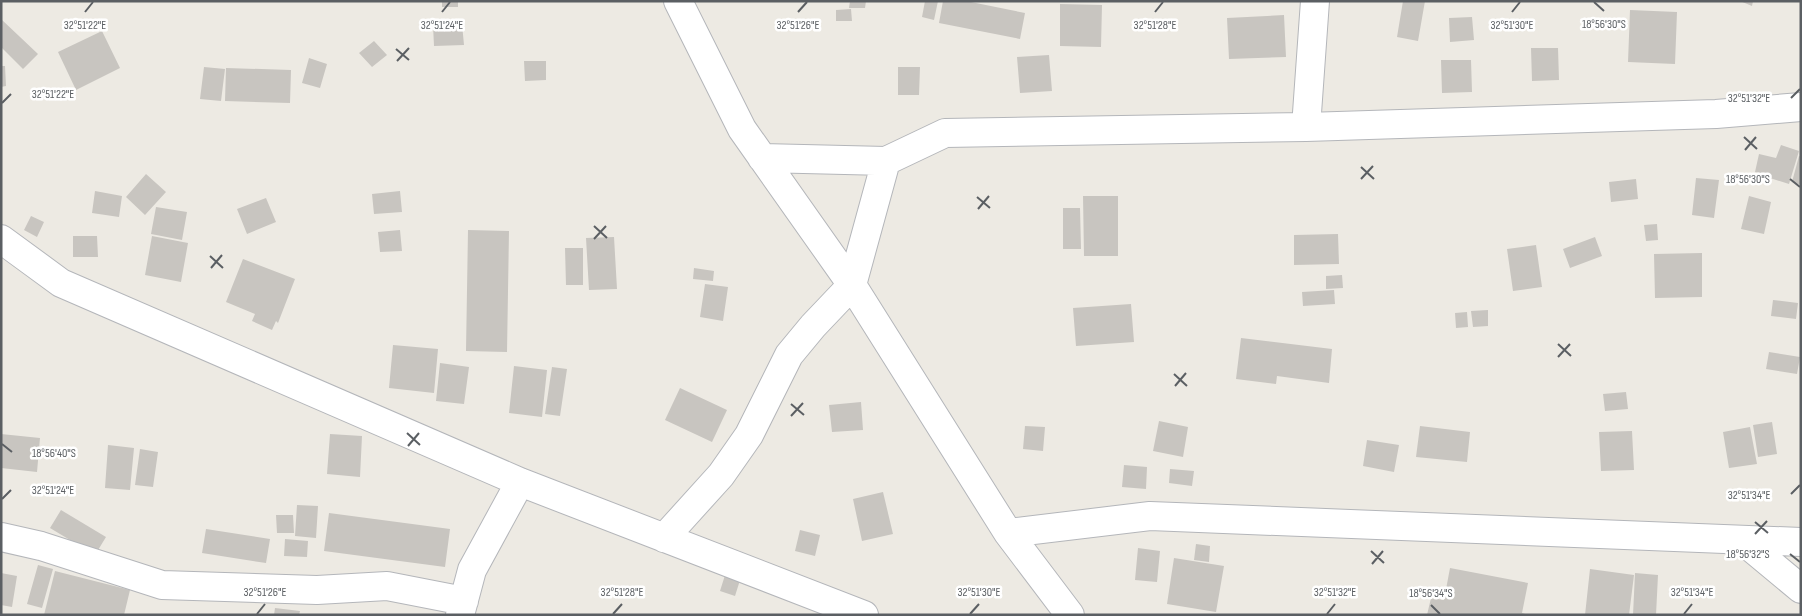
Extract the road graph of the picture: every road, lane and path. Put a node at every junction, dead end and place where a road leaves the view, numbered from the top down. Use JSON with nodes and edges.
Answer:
{"nodes":[{"id":1,"x":678,"y":1,"type":"edge"},
{"id":2,"x":1315,"y":1,"type":"edge"},
{"id":3,"x":1801,"y":107,"type":"edge"},
{"id":4,"x":1306,"y":127,"type":"junction"},
{"id":5,"x":762,"y":158,"type":"junction"},
{"id":6,"x":886,"y":161,"type":"junction"},
{"id":7,"x":1,"y":239,"type":"edge"},
{"id":8,"x":852,"y":285,"type":"junction"},
{"id":9,"x":520,"y":482,"type":"junction"},
{"id":10,"x":1008,"y":533,"type":"junction"},
{"id":11,"x":1,"y":537,"type":"edge"},
{"id":12,"x":664,"y":538,"type":"junction"},
{"id":13,"x":1742,"y":540,"type":"junction"},
{"id":14,"x":1801,"y":542,"type":"edge"},
{"id":15,"x":1801,"y":589,"type":"edge"},
{"id":16,"x":462,"y":608,"type":"edge"},
{"id":17,"x":864,"y":615,"type":"edge"},
{"id":18,"x":1070,"y":615,"type":"edge"}],
"edges":[{"from":1,"to":5,"type":"street"},
{"from":2,"to":4,"type":"street"},
{"from":3,"to":4,"type":"street"},
{"from":4,"to":6,"type":"street"},
{"from":5,"to":6,"type":"street"},
{"from":5,"to":8,"type":"street"},
{"from":6,"to":8,"type":"street"},
{"from":7,"to":9,"type":"street"},
{"from":8,"to":10,"type":"street"},
{"from":8,"to":12,"type":"street"},
{"from":9,"to":12,"type":"street"},
{"from":9,"to":16,"type":"street"},
{"from":10,"to":13,"type":"street"},
{"from":10,"to":18,"type":"street"},
{"from":11,"to":16,"type":"street"},
{"from":12,"to":17,"type":"street"},
{"from":13,"to":14,"type":"street"},
{"from":13,"to":15,"type":"street"}]}
